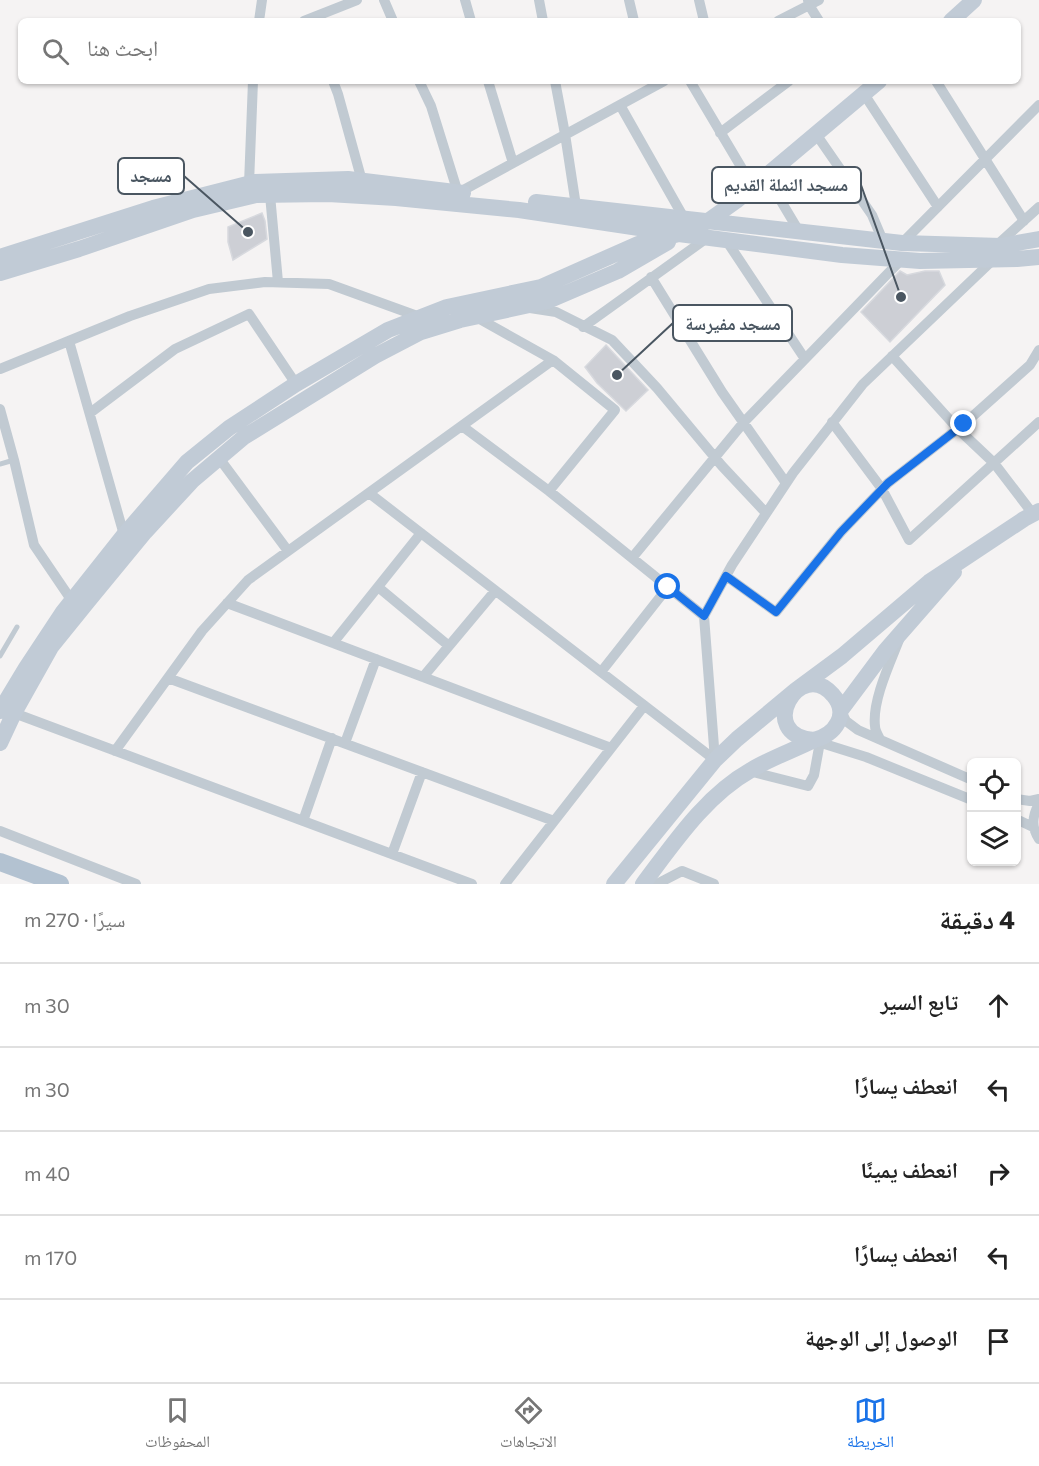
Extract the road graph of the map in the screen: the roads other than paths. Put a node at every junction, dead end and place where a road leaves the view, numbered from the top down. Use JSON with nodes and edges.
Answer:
{"nodes":[{"id":1,"x":262,"y":0,"type":"edge"},
{"id":2,"x":357,"y":0,"type":"edge"},
{"id":3,"x":384,"y":0,"type":"edge"},
{"id":4,"x":465,"y":0,"type":"edge"},
{"id":5,"x":539,"y":0,"type":"edge"},
{"id":6,"x":629,"y":0,"type":"edge"},
{"id":7,"x":699,"y":0,"type":"edge"},
{"id":8,"x":974,"y":0,"type":"edge"},
{"id":9,"x":812,"y":2,"type":"edge"},
{"id":10,"x":259,"y":18,"type":"edge"},
{"id":11,"x":312,"y":18,"type":"edge"},
{"id":12,"x":392,"y":18,"type":"edge"},
{"id":13,"x":470,"y":18,"type":"edge"},
{"id":14,"x":542,"y":18,"type":"edge"},
{"id":15,"x":633,"y":18,"type":"edge"},
{"id":16,"x":703,"y":18,"type":"edge"},
{"id":17,"x":783,"y":18,"type":"edge"},
{"id":18,"x":818,"y":18,"type":"edge"},
{"id":19,"x":954,"y":18,"type":"edge"},
{"id":20,"x":253,"y":84,"type":"edge"},
{"id":21,"x":334,"y":84,"type":"edge"},
{"id":22,"x":421,"y":84,"type":"edge"},
{"id":23,"x":489,"y":84,"type":"edge"},
{"id":24,"x":556,"y":84,"type":"edge"},
{"id":25,"x":652,"y":84,"type":"edge"},
{"id":26,"x":692,"y":84,"type":"edge"},
{"id":27,"x":785,"y":84,"type":"edge"},
{"id":28,"x":876,"y":84,"type":"edge"},
{"id":29,"x":938,"y":84,"type":"edge"},
{"id":30,"x":864,"y":94,"type":"junction"},
{"id":31,"x":620,"y":105,"type":"junction"},
{"id":32,"x":1039,"y":105,"type":"edge"},
{"id":33,"x":720,"y":133,"type":"junction"},
{"id":34,"x":816,"y":134,"type":"junction"},
{"id":35,"x":565,"y":135,"type":"junction"},
{"id":36,"x":985,"y":159,"type":"junction"},
{"id":37,"x":513,"y":163,"type":"junction"},
{"id":38,"x":766,"y":176,"type":"junction"},
{"id":39,"x":362,"y":181,"type":"junction"},
{"id":40,"x":249,"y":184,"type":"junction"},
{"id":41,"x":753,"y":187,"type":"junction"},
{"id":42,"x":458,"y":193,"type":"junction"},
{"id":43,"x":270,"y":195,"type":"junction"},
{"id":44,"x":576,"y":206,"type":"junction"},
{"id":45,"x":938,"y":207,"type":"junction"},
{"id":46,"x":1039,"y":207,"type":"edge"},
{"id":47,"x":1024,"y":221,"type":"junction"},
{"id":48,"x":681,"y":226,"type":"junction"},
{"id":49,"x":708,"y":229,"type":"junction"},
{"id":50,"x":800,"y":233,"type":"junction"},
{"id":51,"x":1039,"y":239,"type":"edge"},
{"id":52,"x":726,"y":240,"type":"junction"},
{"id":53,"x":882,"y":241,"type":"junction"},
{"id":54,"x":902,"y":252,"type":"junction"},
{"id":55,"x":995,"y":253,"type":"junction"},
{"id":56,"x":0,"y":257,"type":"edge"},
{"id":57,"x":1039,"y":257,"type":"edge"},
{"id":58,"x":0,"y":273,"type":"edge"},
{"id":59,"x":651,"y":277,"type":"junction"},
{"id":60,"x":278,"y":282,"type":"junction"},
{"id":61,"x":524,"y":307,"type":"junction"},
{"id":62,"x":476,"y":317,"type":"junction"},
{"id":63,"x":420,"y":318,"type":"junction"},
{"id":64,"x":583,"y":327,"type":"junction"},
{"id":65,"x":69,"y":341,"type":"junction"},
{"id":66,"x":1039,"y":350,"type":"edge"},
{"id":67,"x":892,"y":356,"type":"junction"},
{"id":68,"x":805,"y":359,"type":"junction"},
{"id":69,"x":553,"y":360,"type":"junction"},
{"id":70,"x":0,"y":369,"type":"edge"},
{"id":71,"x":296,"y":384,"type":"junction"},
{"id":72,"x":0,"y":409,"type":"edge"},
{"id":73,"x":90,"y":413,"type":"junction"},
{"id":74,"x":744,"y":422,"type":"junction"},
{"id":75,"x":832,"y":422,"type":"junction"},
{"id":76,"x":1039,"y":422,"type":"edge"},
{"id":77,"x":462,"y":426,"type":"junction"},
{"id":78,"x":958,"y":429,"type":"junction"},
{"id":79,"x":4,"y":437,"type":"edge"},
{"id":80,"x":219,"y":458,"type":"junction"},
{"id":81,"x":715,"y":458,"type":"junction"},
{"id":82,"x":14,"y":460,"type":"junction"},
{"id":83,"x":994,"y":463,"type":"junction"},
{"id":84,"x":0,"y":464,"type":"edge"},
{"id":85,"x":786,"y":483,"type":"junction"},
{"id":86,"x":882,"y":489,"type":"junction"},
{"id":87,"x":549,"y":491,"type":"junction"},
{"id":88,"x":369,"y":493,"type":"junction"},
{"id":89,"x":766,"y":513,"type":"junction"},
{"id":90,"x":1036,"y":513,"type":"edge"},
{"id":91,"x":421,"y":533,"type":"junction"},
{"id":92,"x":124,"y":535,"type":"junction"},
{"id":93,"x":288,"y":551,"type":"junction"},
{"id":94,"x":968,"y":556,"type":"junction"},
{"id":95,"x":632,"y":558,"type":"junction"},
{"id":96,"x":726,"y":576,"type":"junction"},
{"id":97,"x":378,"y":587,"type":"junction"},
{"id":98,"x":668,"y":587,"type":"junction"},
{"id":99,"x":495,"y":591,"type":"junction"},
{"id":100,"x":227,"y":603,"type":"junction"},
{"id":101,"x":76,"y":606,"type":"junction"},
{"id":102,"x":704,"y":616,"type":"junction"},
{"id":103,"x":17,"y":627,"type":"dead end"},
{"id":104,"x":902,"y":632,"type":"junction"},
{"id":105,"x":333,"y":643,"type":"junction"},
{"id":106,"x":449,"y":646,"type":"junction"},
{"id":107,"x":0,"y":656,"type":"edge"},
{"id":108,"x":376,"y":659,"type":"junction"},
{"id":109,"x":601,"y":672,"type":"junction"},
{"id":110,"x":423,"y":677,"type":"junction"},
{"id":111,"x":168,"y":678,"type":"junction"},
{"id":112,"x":796,"y":690,"type":"junction"},
{"id":113,"x":644,"y":706,"type":"junction"},
{"id":114,"x":841,"y":710,"type":"junction"},
{"id":115,"x":5,"y":711,"type":"edge"},
{"id":116,"x":332,"y":738,"type":"junction"},
{"id":117,"x":880,"y":739,"type":"junction"},
{"id":118,"x":817,"y":741,"type":"junction"},
{"id":119,"x":345,"y":743,"type":"junction"},
{"id":120,"x":0,"y":744,"type":"edge"},
{"id":121,"x":611,"y":748,"type":"junction"},
{"id":122,"x":115,"y":751,"type":"junction"},
{"id":123,"x":715,"y":760,"type":"junction"},
{"id":124,"x":748,"y":771,"type":"junction"},
{"id":125,"x":422,"y":772,"type":"junction"},
{"id":126,"x":967,"y":778,"type":"edge"},
{"id":127,"x":967,"y":798,"type":"edge"},
{"id":128,"x":1021,"y":800,"type":"edge"},
{"id":129,"x":1039,"y":800,"type":"edge"},
{"id":130,"x":1039,"y":804,"type":"edge"},
{"id":131,"x":303,"y":821,"type":"junction"},
{"id":132,"x":554,"y":821,"type":"junction"},
{"id":133,"x":1021,"y":821,"type":"edge"},
{"id":134,"x":1033,"y":827,"type":"junction"},
{"id":135,"x":0,"y":831,"type":"edge"},
{"id":136,"x":1039,"y":839,"type":"edge"},
{"id":137,"x":392,"y":854,"type":"junction"},
{"id":138,"x":0,"y":862,"type":"edge"},
{"id":139,"x":442,"y":879,"type":"edge"},
{"id":140,"x":60,"y":884,"type":"edge"},
{"id":141,"x":136,"y":884,"type":"edge"},
{"id":142,"x":472,"y":884,"type":"edge"},
{"id":143,"x":505,"y":884,"type":"edge"},
{"id":144,"x":614,"y":884,"type":"edge"},
{"id":145,"x":643,"y":884,"type":"edge"},
{"id":146,"x":657,"y":884,"type":"edge"},
{"id":147,"x":714,"y":884,"type":"edge"}],
"edges":[{"from":1,"to":10,"type":"street"},
{"from":2,"to":11,"type":"street"},
{"from":3,"to":12,"type":"street"},
{"from":4,"to":13,"type":"street"},
{"from":5,"to":14,"type":"street"},
{"from":6,"to":15,"type":"street"},
{"from":7,"to":16,"type":"street"},
{"from":8,"to":19,"type":"street"},
{"from":9,"to":17,"type":"street"},
{"from":9,"to":18,"type":"street"},
{"from":20,"to":40,"type":"street"},
{"from":21,"to":39,"type":"street"},
{"from":22,"to":42,"type":"street"},
{"from":23,"to":37,"type":"street"},
{"from":24,"to":35,"type":"street"},
{"from":25,"to":31,"type":"street"},
{"from":26,"to":33,"type":"street"},
{"from":27,"to":33,"type":"street"},
{"from":28,"to":30,"type":"street"},
{"from":29,"to":36,"type":"street"},
{"from":30,"to":34,"type":"street"},
{"from":30,"to":45,"type":"street"},
{"from":31,"to":35,"type":"street"},
{"from":31,"to":48,"type":"street"},
{"from":32,"to":36,"type":"street"},
{"from":33,"to":41,"type":"street"},
{"from":34,"to":38,"type":"street"},
{"from":34,"to":53,"type":"street"},
{"from":35,"to":37,"type":"street"},
{"from":35,"to":44,"type":"street"},
{"from":36,"to":45,"type":"street"},
{"from":36,"to":47,"type":"street"},
{"from":37,"to":42,"type":"street"},
{"from":38,"to":41,"type":"street"},
{"from":38,"to":50,"type":"street"},
{"from":39,"to":40,"type":"street"},
{"from":39,"to":42,"type":"street"},
{"from":40,"to":56,"type":"street"},
{"from":41,"to":49,"type":"street"},
{"from":42,"to":44,"type":"street"},
{"from":43,"to":48,"type":"street"},
{"from":43,"to":58,"type":"street"},
{"from":43,"to":60,"type":"street"},
{"from":44,"to":48,"type":"street"},
{"from":45,"to":54,"type":"street"},
{"from":46,"to":47,"type":"street"},
{"from":47,"to":55,"type":"street"},
{"from":48,"to":49,"type":"street"},
{"from":48,"to":61,"type":"street"},
{"from":48,"to":63,"type":"street"},
{"from":49,"to":50,"type":"street"},
{"from":49,"to":52,"type":"street"},
{"from":49,"to":59,"type":"street"},
{"from":50,"to":53,"type":"street"},
{"from":51,"to":55,"type":"street"},
{"from":52,"to":54,"type":"street"},
{"from":52,"to":68,"type":"street"},
{"from":53,"to":54,"type":"street"},
{"from":54,"to":55,"type":"street"},
{"from":54,"to":68,"type":"street"},
{"from":55,"to":57,"type":"street"},
{"from":55,"to":67,"type":"street"},
{"from":59,"to":64,"type":"street"},
{"from":59,"to":74,"type":"street"},
{"from":60,"to":63,"type":"street"},
{"from":60,"to":65,"type":"street"},
{"from":61,"to":62,"type":"street"},
{"from":61,"to":64,"type":"street"},
{"from":62,"to":69,"type":"street"},
{"from":62,"to":80,"type":"street"},
{"from":63,"to":71,"type":"street"},
{"from":64,"to":81,"type":"street"},
{"from":65,"to":70,"type":"street"},
{"from":65,"to":73,"type":"street"},
{"from":66,"to":78,"type":"street"},
{"from":67,"to":75,"type":"street"},
{"from":67,"to":78,"type":"street"},
{"from":68,"to":74,"type":"street"},
{"from":69,"to":77,"type":"street"},
{"from":69,"to":87,"type":"street"},
{"from":71,"to":73,"type":"street"},
{"from":71,"to":92,"type":"street"},
{"from":72,"to":79,"type":"street"},
{"from":73,"to":92,"type":"street"},
{"from":74,"to":81,"type":"street"},
{"from":74,"to":85,"type":"street"},
{"from":75,"to":85,"type":"street"},
{"from":75,"to":86,"type":"street"},
{"from":76,"to":83,"type":"street"},
{"from":77,"to":87,"type":"street"},
{"from":77,"to":88,"type":"street"},
{"from":78,"to":83,"type":"street"},
{"from":78,"to":86,"type":"street"},
{"from":79,"to":82,"type":"street"},
{"from":80,"to":93,"type":"street"},
{"from":80,"to":101,"type":"street"},
{"from":81,"to":89,"type":"street"},
{"from":81,"to":95,"type":"street"},
{"from":82,"to":84,"type":"lane"},
{"from":82,"to":101,"type":"street"},
{"from":83,"to":86,"type":"street"},
{"from":83,"to":90,"type":"street"},
{"from":85,"to":89,"type":"street"},
{"from":86,"to":96,"type":"street"},
{"from":87,"to":95,"type":"street"},
{"from":88,"to":91,"type":"street"},
{"from":88,"to":93,"type":"street"},
{"from":89,"to":96,"type":"street"},
{"from":90,"to":94,"type":"street"},
{"from":91,"to":97,"type":"street"},
{"from":91,"to":99,"type":"street"},
{"from":92,"to":101,"type":"street"},
{"from":93,"to":100,"type":"street"},
{"from":94,"to":104,"type":"street"},
{"from":94,"to":112,"type":"street"},
{"from":95,"to":98,"type":"street"},
{"from":96,"to":102,"type":"street"},
{"from":97,"to":105,"type":"street"},
{"from":97,"to":106,"type":"street"},
{"from":98,"to":102,"type":"street"},
{"from":98,"to":109,"type":"street"},
{"from":99,"to":106,"type":"street"},
{"from":99,"to":109,"type":"street"},
{"from":100,"to":105,"type":"street"},
{"from":100,"to":111,"type":"street"},
{"from":101,"to":115,"type":"street"},
{"from":102,"to":123,"type":"street"},
{"from":103,"to":107,"type":"lane"},
{"from":104,"to":114,"type":"street"},
{"from":104,"to":117,"type":"street"},
{"from":105,"to":108,"type":"street"},
{"from":106,"to":110,"type":"street"},
{"from":108,"to":110,"type":"street"},
{"from":108,"to":119,"type":"street"},
{"from":109,"to":113,"type":"street"},
{"from":110,"to":121,"type":"street"},
{"from":111,"to":116,"type":"street"},
{"from":111,"to":122,"type":"street"},
{"from":112,"to":114,"type":"street"},
{"from":112,"to":118,"type":"street"},
{"from":112,"to":123,"type":"street"},
{"from":113,"to":121,"type":"street"},
{"from":113,"to":123,"type":"street"},
{"from":114,"to":117,"type":"street"},
{"from":114,"to":118,"type":"street"},
{"from":115,"to":120,"type":"street"},
{"from":115,"to":122,"type":"street"},
{"from":116,"to":119,"type":"street"},
{"from":116,"to":131,"type":"street"},
{"from":117,"to":126,"type":"street"},
{"from":118,"to":124,"type":"street"},
{"from":118,"to":124,"type":"street"},
{"from":118,"to":127,"type":"street"},
{"from":119,"to":125,"type":"street"},
{"from":121,"to":132,"type":"street"},
{"from":122,"to":131,"type":"street"},
{"from":123,"to":144,"type":"street"},
{"from":124,"to":145,"type":"street"},
{"from":125,"to":132,"type":"street"},
{"from":125,"to":137,"type":"street"},
{"from":128,"to":129,"type":"street"},
{"from":130,"to":134,"type":"street"},
{"from":131,"to":137,"type":"street"},
{"from":132,"to":143,"type":"street"},
{"from":133,"to":134,"type":"street"},
{"from":134,"to":136,"type":"street"},
{"from":135,"to":141,"type":"street"},
{"from":137,"to":139,"type":"street"},
{"from":138,"to":140,"type":"main road"},
{"from":139,"to":142,"type":"street"},
{"from":146,"to":147,"type":"street"}]}
